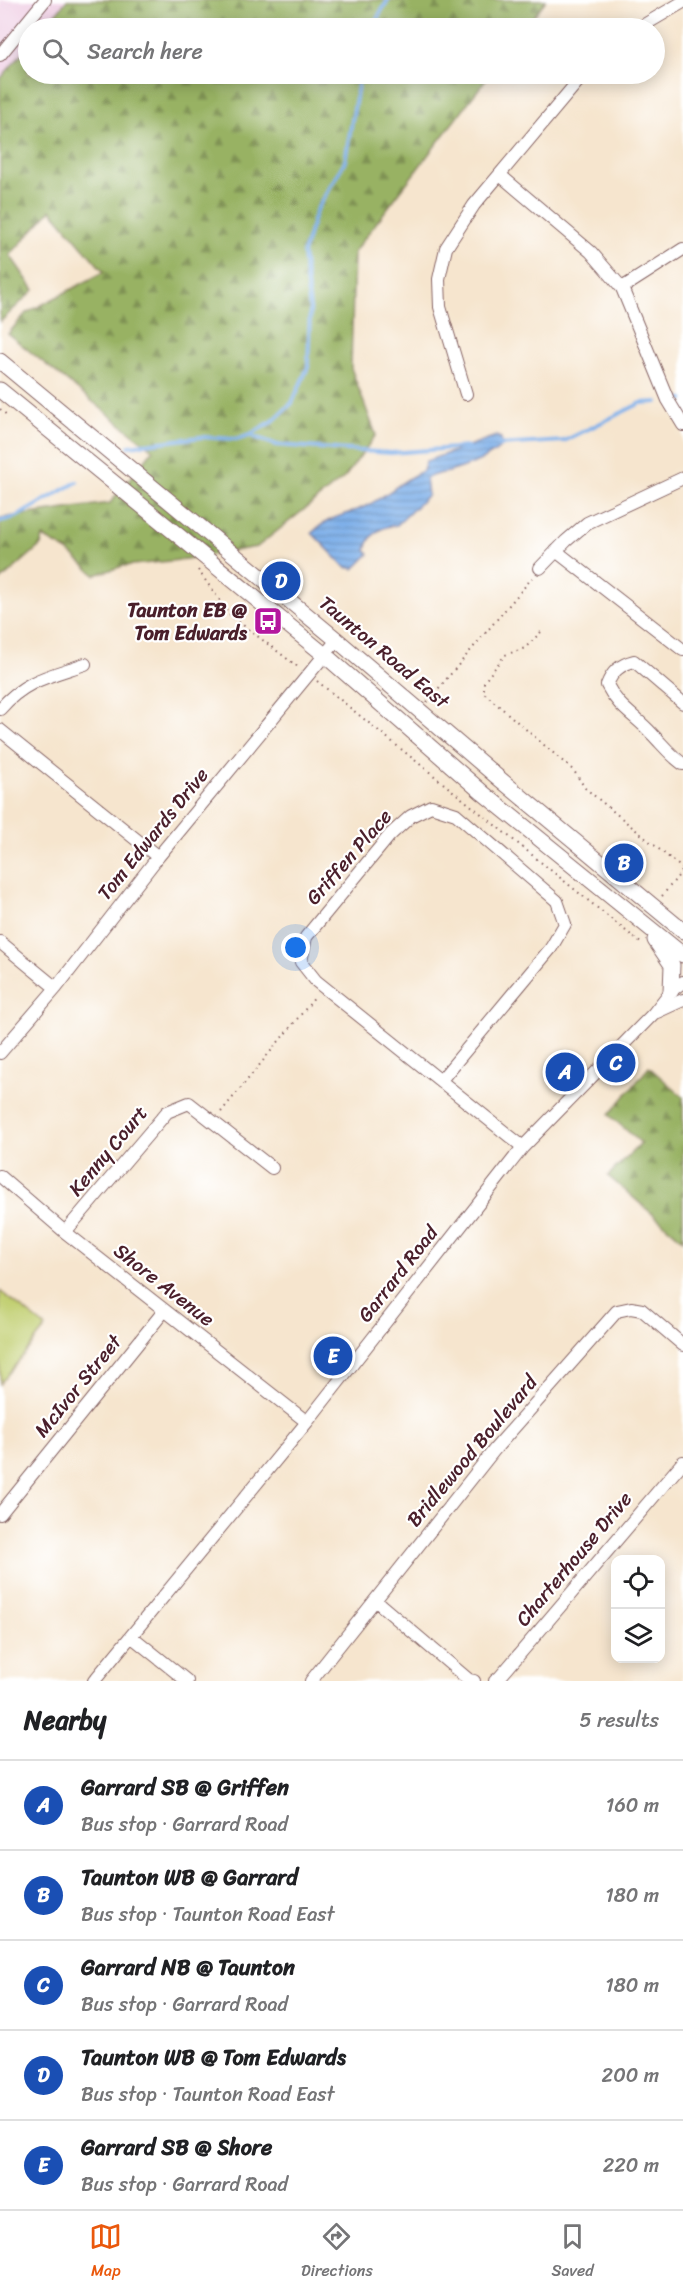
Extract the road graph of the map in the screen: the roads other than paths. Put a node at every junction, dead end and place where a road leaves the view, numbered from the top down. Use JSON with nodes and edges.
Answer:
{"nodes":[{"id":1,"x":45,"y":0,"type":"edge"},
{"id":2,"x":683,"y":2,"type":"edge"},
{"id":3,"x":30,"y":18,"type":"edge"},
{"id":4,"x":656,"y":18,"type":"edge"},
{"id":5,"x":18,"y":33,"type":"edge"},
{"id":6,"x":0,"y":55,"type":"edge"},
{"id":7,"x":576,"y":84,"type":"edge"},
{"id":8,"x":500,"y":176,"type":"junction"},
{"id":9,"x":683,"y":249,"type":"edge"},
{"id":10,"x":622,"y":288,"type":"junction"},
{"id":11,"x":0,"y":361,"type":"edge"},
{"id":12,"x":0,"y":390,"type":"edge"},
{"id":13,"x":466,"y":394,"type":"dead end"},
{"id":14,"x":683,"y":425,"type":"edge"},
{"id":15,"x":683,"y":478,"type":"edge"},
{"id":16,"x":556,"y":551,"type":"junction"},
{"id":17,"x":540,"y":568,"type":"road end"},
{"id":18,"x":337,"y":640,"type":"junction"},
{"id":19,"x":683,"y":650,"type":"edge"},
{"id":20,"x":326,"y":656,"type":"junction"},
{"id":21,"x":85,"y":664,"type":"dead end"},
{"id":22,"x":683,"y":703,"type":"edge"},
{"id":23,"x":0,"y":709,"type":"edge"},
{"id":24,"x":0,"y":730,"type":"edge"},
{"id":25,"x":683,"y":764,"type":"edge"},
{"id":26,"x":158,"y":858,"type":"junction"},
{"id":27,"x":649,"y":930,"type":"junction"},
{"id":28,"x":683,"y":931,"type":"edge"},
{"id":29,"x":0,"y":942,"type":"edge"},
{"id":30,"x":683,"y":955,"type":"edge"},
{"id":31,"x":56,"y":988,"type":"junction"},
{"id":32,"x":679,"y":991,"type":"edge"},
{"id":33,"x":0,"y":1053,"type":"edge"},
{"id":34,"x":441,"y":1080,"type":"junction"},
{"id":35,"x":523,"y":1147,"type":"junction"},
{"id":36,"x":272,"y":1168,"type":"dead end"},
{"id":37,"x":0,"y":1176,"type":"edge"},
{"id":38,"x":65,"y":1232,"type":"junction"},
{"id":39,"x":164,"y":1311,"type":"junction"},
{"id":40,"x":683,"y":1345,"type":"edge"},
{"id":41,"x":307,"y":1422,"type":"junction"},
{"id":42,"x":683,"y":1462,"type":"edge"},
{"id":43,"x":0,"y":1514,"type":"edge"},
{"id":44,"x":376,"y":1601,"type":"junction"},
{"id":45,"x":131,"y":1636,"type":"junction"},
{"id":46,"x":94,"y":1681,"type":"edge"},
{"id":47,"x":187,"y":1681,"type":"edge"},
{"id":48,"x":311,"y":1681,"type":"edge"},
{"id":49,"x":474,"y":1681,"type":"edge"},
{"id":50,"x":495,"y":1681,"type":"edge"}],
"edges":[{"from":1,"to":3,"type":"street"},
{"from":2,"to":4,"type":"street"},
{"from":5,"to":6,"type":"street"},
{"from":7,"to":8,"type":"street"},
{"from":8,"to":10,"type":"street"},
{"from":8,"to":13,"type":"street"},
{"from":9,"to":10,"type":"street"},
{"from":10,"to":14,"type":"street"},
{"from":11,"to":18,"type":"main road","name":"Taunton Road East"},
{"from":12,"to":20,"type":"main road","name":"Taunton Road East"},
{"from":15,"to":16,"type":"street"},
{"from":16,"to":17,"type":"street"},
{"from":16,"to":19,"type":"street"},
{"from":18,"to":20,"type":"street","name":"Tom Edwards Drive"},
{"from":18,"to":28,"type":"main road","name":"Taunton Road East"},
{"from":20,"to":26,"type":"street","name":"Tom Edwards Drive"},
{"from":20,"to":27,"type":"main road","name":"Taunton Road East"},
{"from":21,"to":23,"type":"street"},
{"from":22,"to":25,"type":"street"},
{"from":24,"to":26,"type":"street"},
{"from":26,"to":31,"type":"street","name":"Tom Edwards Drive"},
{"from":27,"to":30,"type":"main road","name":"Taunton Road East"},
{"from":27,"to":32,"type":"main road"},
{"from":29,"to":31,"type":"street"},
{"from":31,"to":33,"type":"street","name":"Tom Edwards Drive"},
{"from":32,"to":35,"type":"street","name":"Garrard Road"},
{"from":34,"to":34,"type":"street","name":"Griffen Place"},
{"from":34,"to":35,"type":"street","name":"Griffen Place"},
{"from":35,"to":41,"type":"street","name":"Garrard Road"},
{"from":36,"to":38,"type":"street","name":"Kenny Court"},
{"from":37,"to":38,"type":"street","name":"Shore Avenue"},
{"from":38,"to":39,"type":"street","name":"Shore Avenue"},
{"from":39,"to":41,"type":"street","name":"Shore Avenue"},
{"from":39,"to":43,"type":"street","name":"McIvor Street"},
{"from":40,"to":44,"type":"street","name":"Bridlewood Boulevard"},
{"from":41,"to":45,"type":"street","name":"Garrard Road"},
{"from":42,"to":50,"type":"street","name":"Charterhouse Drive"},
{"from":44,"to":48,"type":"street","name":"Bridlewood Boulevard"},
{"from":44,"to":49,"type":"street"},
{"from":45,"to":46,"type":"street","name":"Garrard Road"},
{"from":45,"to":47,"type":"street"}]}
